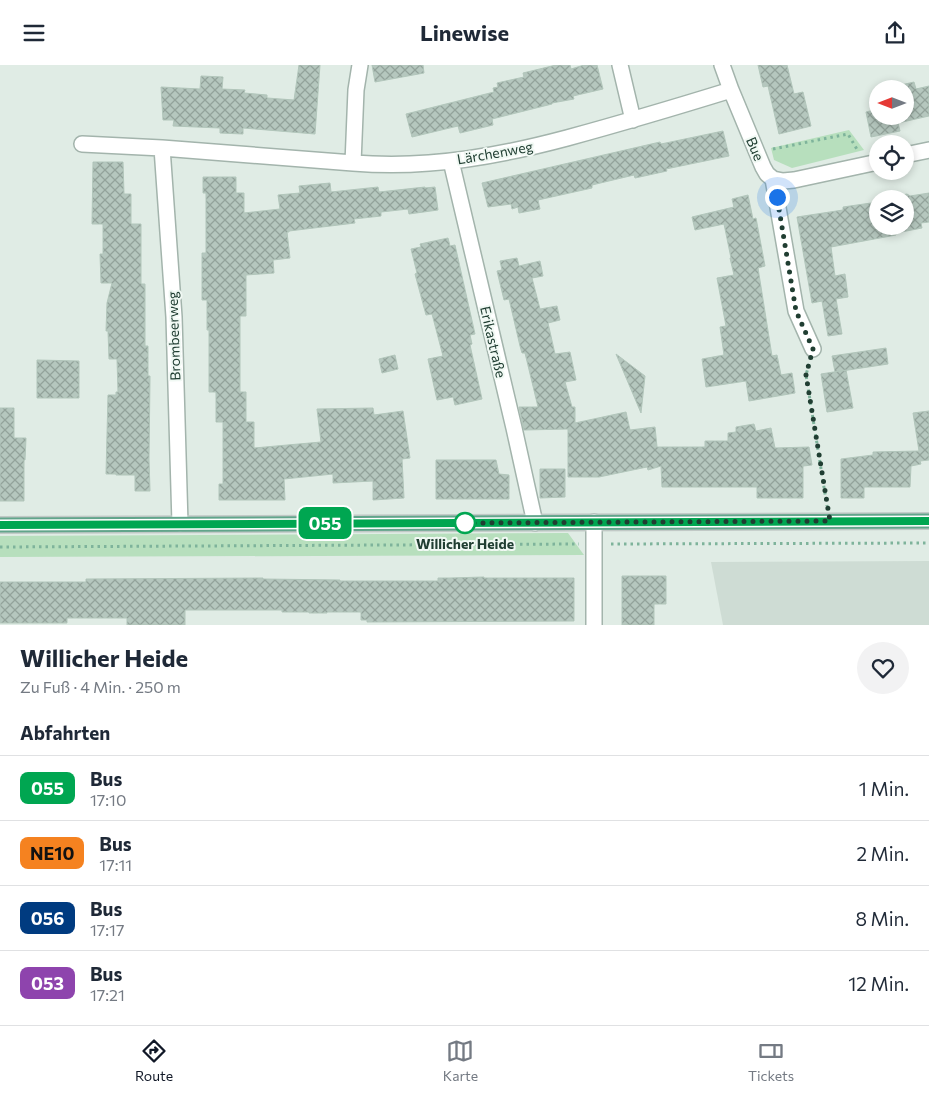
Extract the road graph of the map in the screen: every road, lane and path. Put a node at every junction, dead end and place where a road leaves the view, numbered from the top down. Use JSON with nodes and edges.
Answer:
{"nodes":[{"id":1,"x":360,"y":65,"type":"edge"},
{"id":2,"x":620,"y":65,"type":"edge"},
{"id":3,"x":722,"y":65,"type":"edge"},
{"id":4,"x":730,"y":90,"type":"junction"},
{"id":5,"x":633,"y":120,"type":"junction"},
{"id":6,"x":82,"y":144,"type":"dead end"},
{"id":7,"x":162,"y":149,"type":"junction"},
{"id":8,"x":929,"y":150,"type":"edge"},
{"id":9,"x":757,"y":153,"type":"junction"},
{"id":10,"x":914,"y":153,"type":"edge"},
{"id":11,"x":869,"y":159,"type":"edge"},
{"id":12,"x":451,"y":161,"type":"junction"},
{"id":13,"x":353,"y":163,"type":"junction"},
{"id":14,"x":869,"y":164,"type":"edge"},
{"id":15,"x":773,"y":179,"type":"junction"},
{"id":16,"x":813,"y":349,"type":"joint"},
{"id":17,"x":830,"y":521,"type":"junction"},
{"id":18,"x":929,"y":521,"type":"edge"},
{"id":19,"x":594,"y":522,"type":"junction"},
{"id":20,"x":535,"y":523,"type":"junction"},
{"id":21,"x":180,"y":524,"type":"junction"},
{"id":22,"x":0,"y":525,"type":"edge"},
{"id":23,"x":929,"y":543,"type":"edge"},
{"id":24,"x":594,"y":544,"type":"junction"},
{"id":25,"x":0,"y":547,"type":"edge"},
{"id":26,"x":594,"y":625,"type":"edge"}],
"edges":[{"from":1,"to":13,"type":"street"},
{"from":2,"to":5,"type":"street"},
{"from":3,"to":4,"type":"street","name":"Bue"},
{"from":4,"to":5,"type":"street","name":"Lärchenweg"},
{"from":4,"to":9,"type":"street","name":"Bue"},
{"from":5,"to":12,"type":"street","name":"Lärchenweg"},
{"from":6,"to":7,"type":"street","name":"Lärchenweg"},
{"from":7,"to":13,"type":"street","name":"Lärchenweg"},
{"from":7,"to":21,"type":"street","name":"Brombeerweg"},
{"from":8,"to":10,"type":"street"},
{"from":9,"to":11,"type":"path"},
{"from":9,"to":15,"type":"street","name":"Bue"},
{"from":12,"to":13,"type":"street","name":"Lärchenweg"},
{"from":12,"to":20,"type":"street","name":"Erikastraße"},
{"from":14,"to":15,"type":"street"},
{"from":15,"to":16,"type":"street","name":"Bue"},
{"from":16,"to":17,"type":"path"},
{"from":17,"to":18,"type":"main road"},
{"from":17,"to":19,"type":"main road"},
{"from":19,"to":20,"type":"main road"},
{"from":19,"to":24,"type":"street"},
{"from":20,"to":21,"type":"main road"},
{"from":21,"to":22,"type":"main road"},
{"from":23,"to":24,"type":"path"},
{"from":24,"to":25,"type":"path"},
{"from":24,"to":26,"type":"street"}]}
